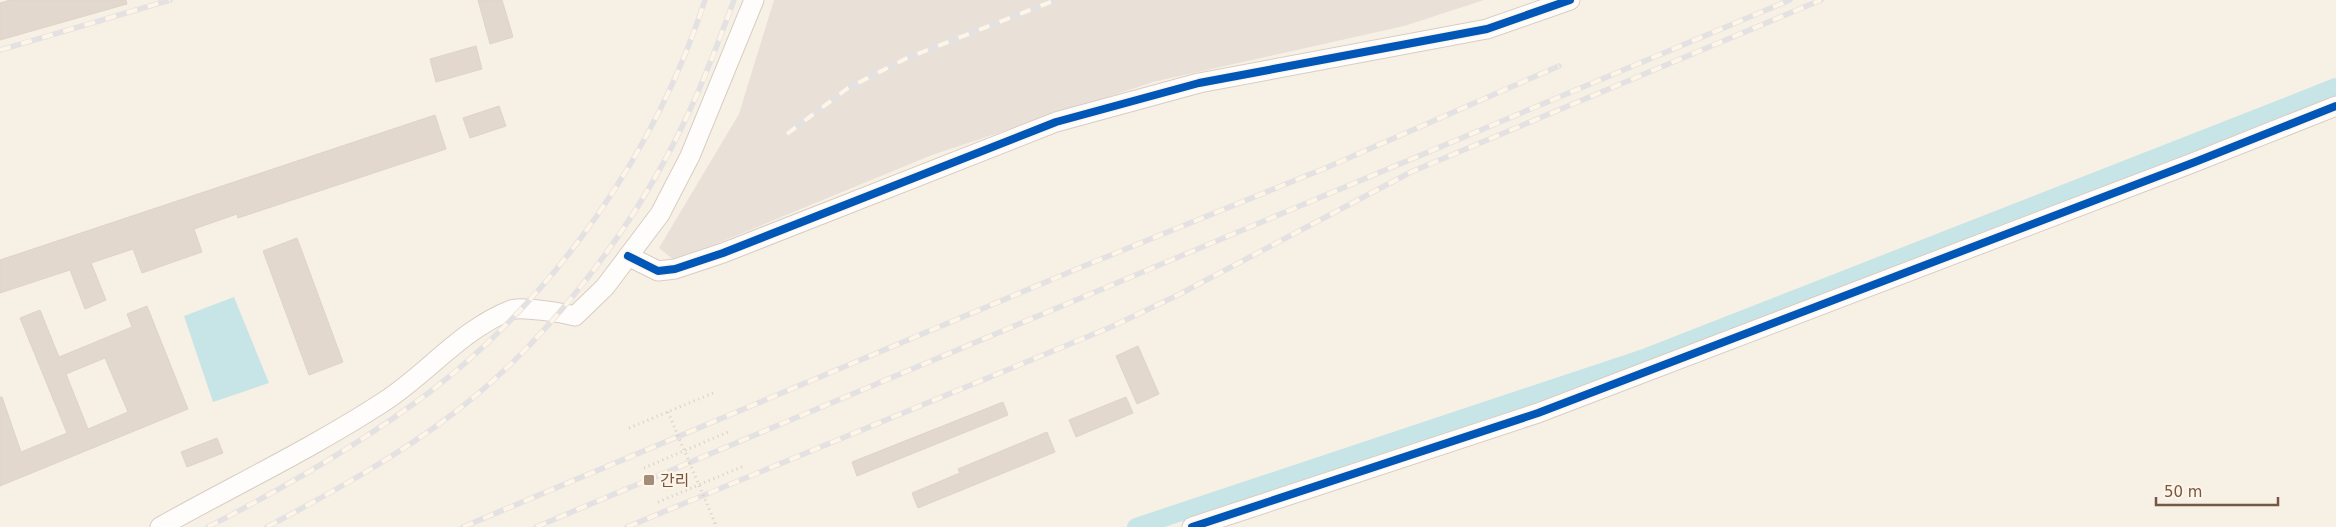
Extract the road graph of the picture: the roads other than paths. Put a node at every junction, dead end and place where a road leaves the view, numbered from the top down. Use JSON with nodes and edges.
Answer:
{"nodes":[{"id":1,"x":754,"y":0,"type":"edge"},
{"id":2,"x":1570,"y":0,"type":"edge"},
{"id":3,"x":2336,"y":106,"type":"edge"},
{"id":4,"x":628,"y":256,"type":"junction"},
{"id":5,"x":160,"y":527,"type":"edge"},
{"id":6,"x":1192,"y":527,"type":"edge"}],
"edges":[{"from":1,"to":4,"type":"street"},
{"from":2,"to":4,"type":"street"},
{"from":3,"to":6,"type":"street"},
{"from":4,"to":5,"type":"street"}]}
